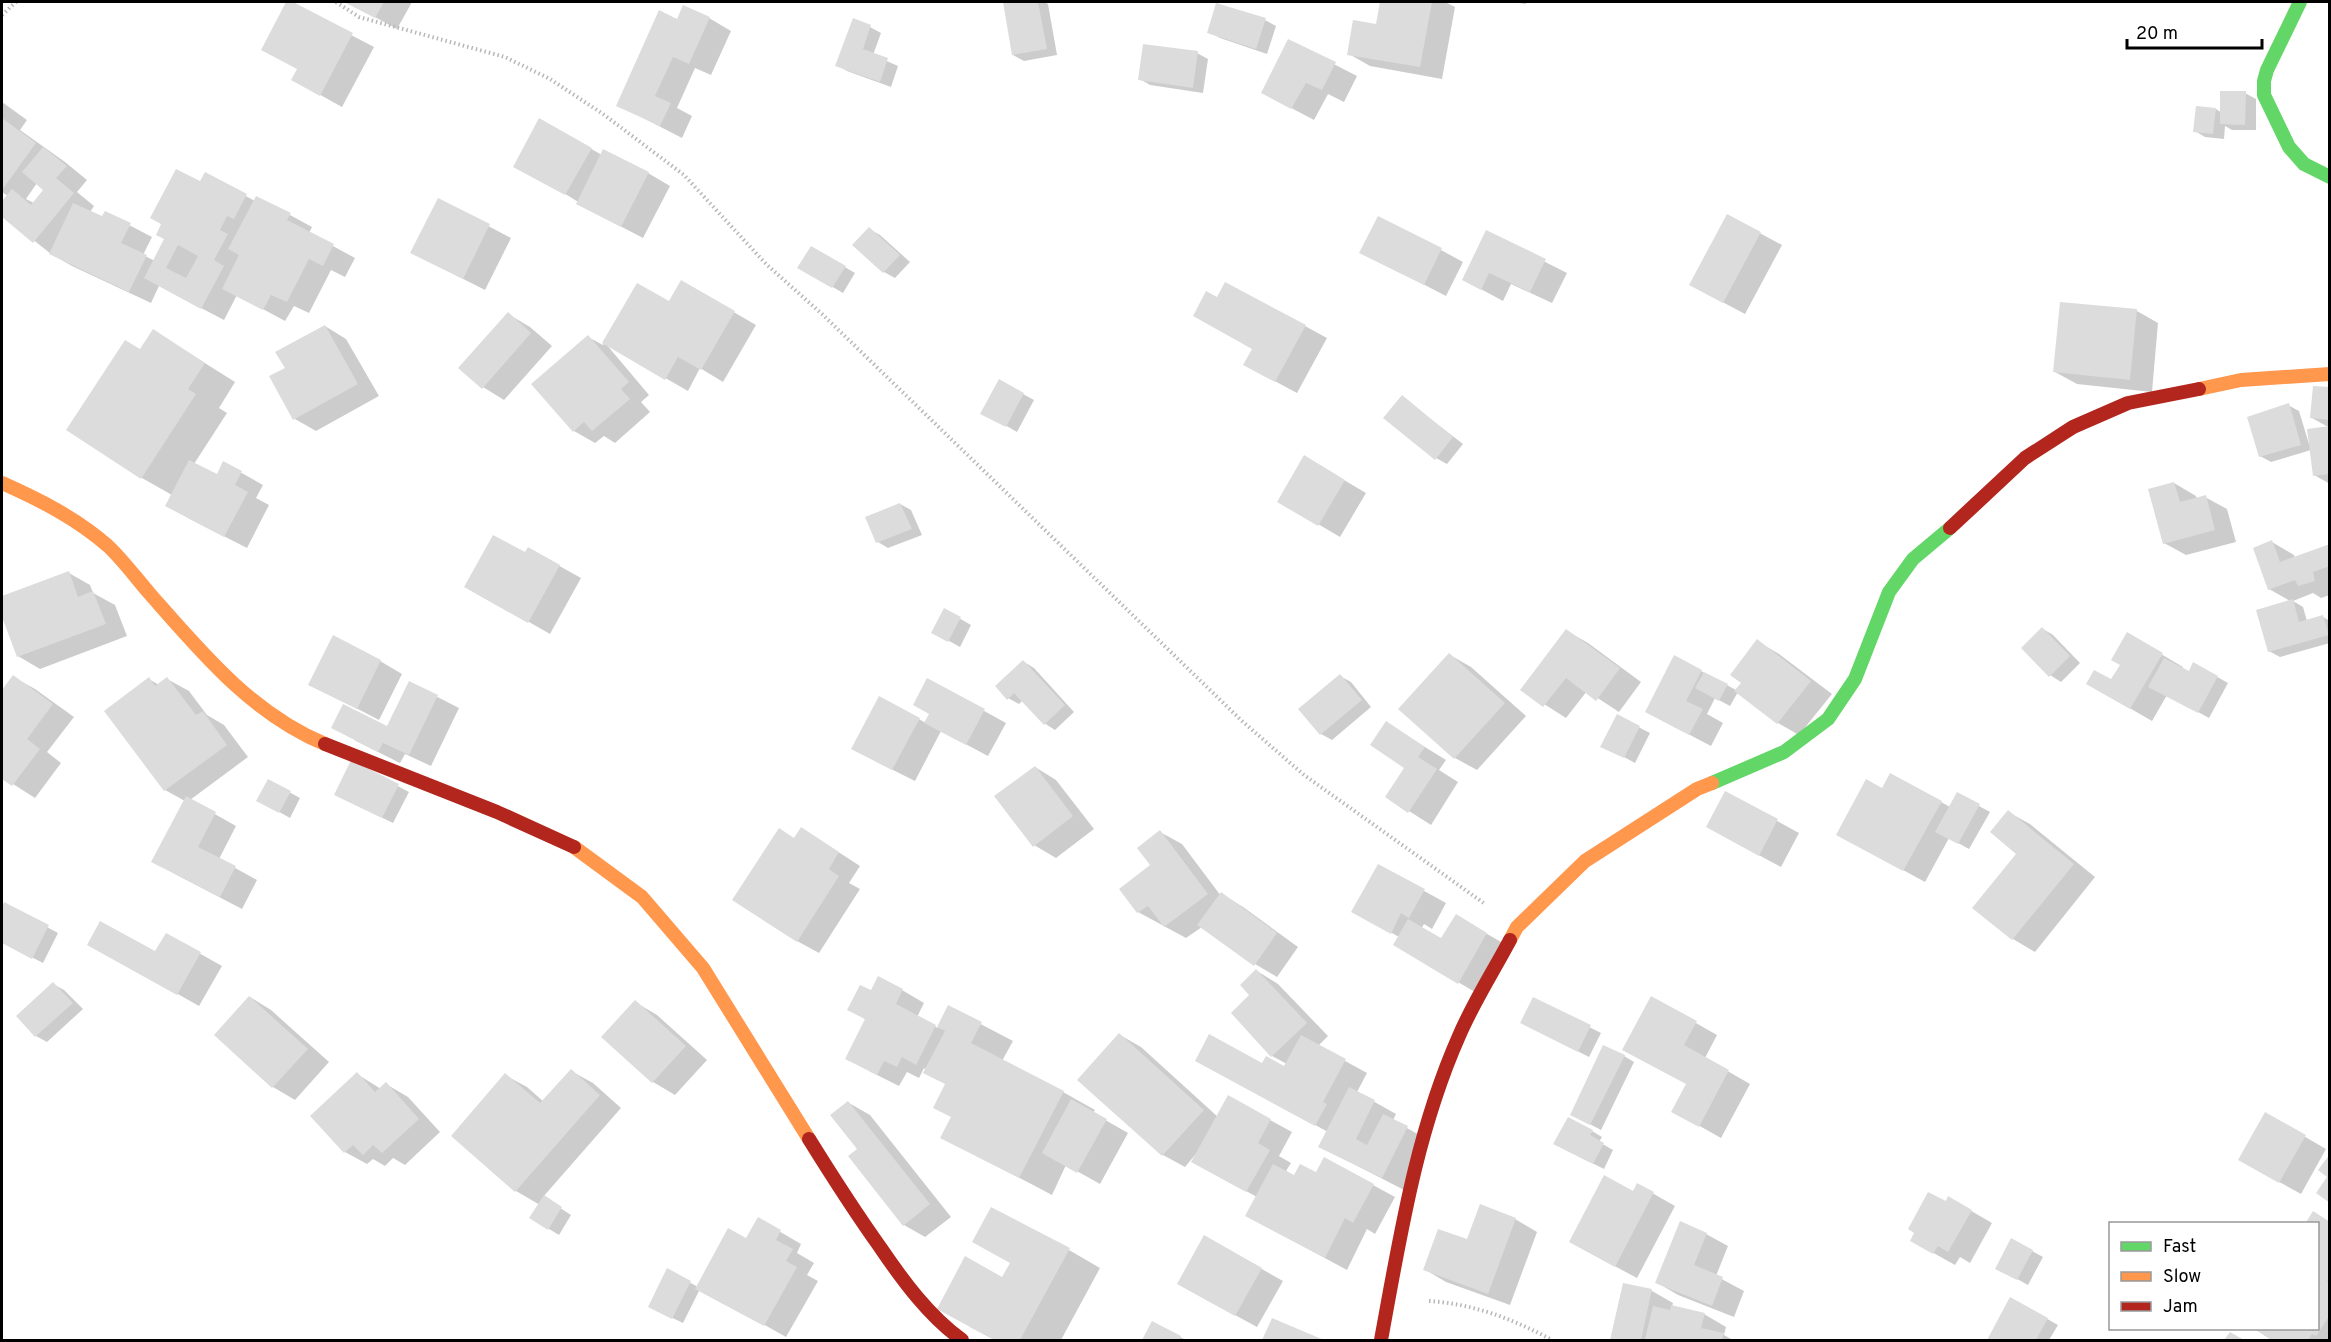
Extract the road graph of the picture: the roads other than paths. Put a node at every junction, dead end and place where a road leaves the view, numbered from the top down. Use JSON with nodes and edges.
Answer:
{"nodes":[{"id":1,"x":2300,"y":2,"type":"edge"},
{"id":2,"x":2330,"y":177,"type":"edge"},
{"id":3,"x":2330,"y":374,"type":"edge"},
{"id":4,"x":2,"y":483,"type":"edge"},
{"id":5,"x":962,"y":1341,"type":"edge"},
{"id":6,"x":1381,"y":1341,"type":"edge"}],
"edges":[{"from":1,"to":2,"type":"street"},
{"from":3,"to":6,"type":"street"},
{"from":4,"to":5,"type":"street"}]}
